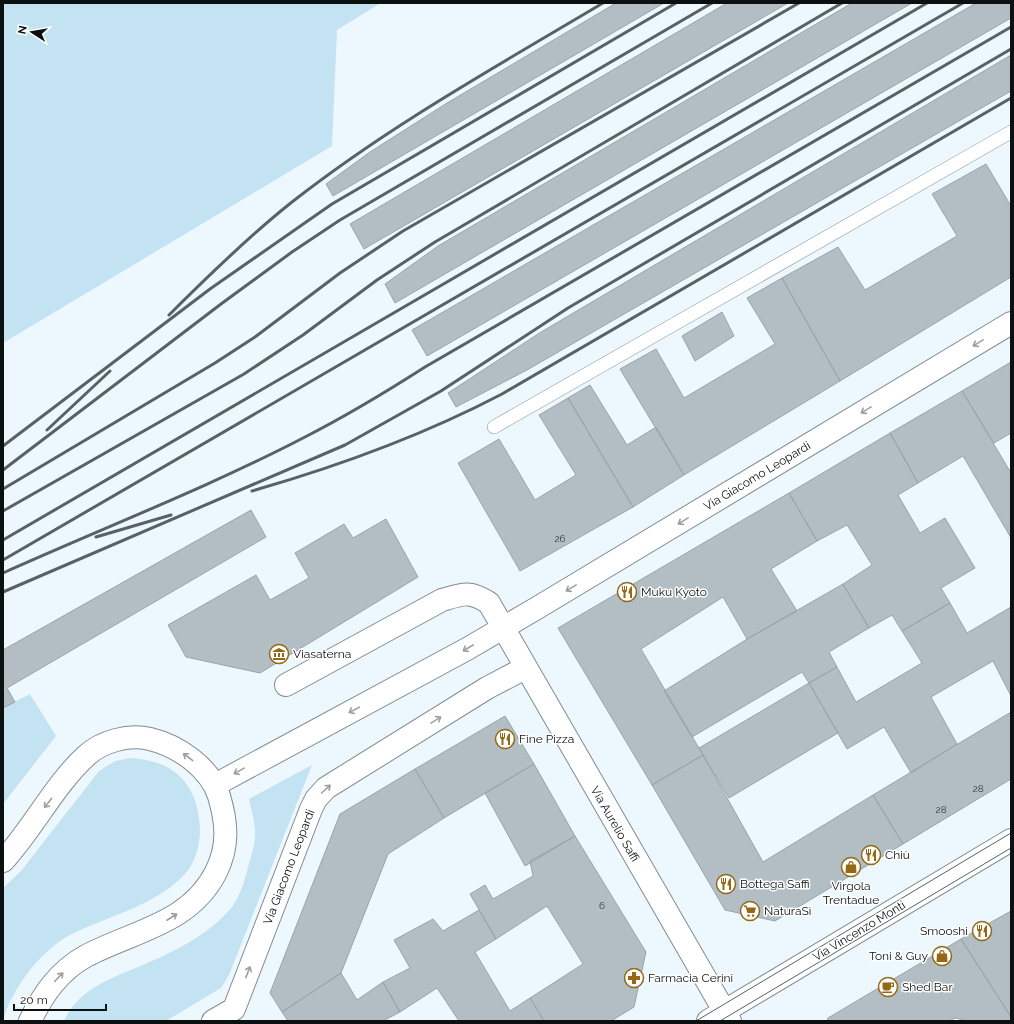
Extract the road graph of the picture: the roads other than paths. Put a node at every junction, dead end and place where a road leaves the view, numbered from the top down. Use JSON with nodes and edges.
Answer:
{"nodes":[{"id":1,"x":1011,"y":132,"type":"edge"},
{"id":2,"x":1011,"y":323,"type":"edge"},
{"id":3,"x":494,"y":427,"type":"dead end"},
{"id":4,"x":501,"y":628,"type":"junction"},
{"id":5,"x":525,"y":668,"type":"junction"},
{"id":6,"x":286,"y":685,"type":"dead end"},
{"id":7,"x":215,"y":785,"type":"junction"},
{"id":8,"x":1011,"y":840,"type":"edge"},
{"id":9,"x":3,"y":861,"type":"edge"},
{"id":10,"x":238,"y":1015,"type":"edge"},
{"id":11,"x":720,"y":1018,"type":"edge"},
{"id":12,"x":30,"y":1021,"type":"edge"},
{"id":13,"x":213,"y":1021,"type":"edge"}],
"edges":[{"from":1,"to":3,"type":"lane"},
{"from":2,"to":4,"type":"street","name":"Via Giacomo Leopardi","one_way":true},
{"from":4,"to":5,"type":"street","name":"Via Aurelio Saffi"},
{"from":4,"to":6,"type":"street"},
{"from":4,"to":7,"type":"street","name":"Via Giacomo Leopardi","one_way":true},
{"from":10,"to":5,"type":"street","name":"Via Giacomo Leopardi","one_way":true},
{"from":5,"to":11,"type":"street","name":"Via Aurelio Saffi"},
{"from":7,"to":9,"type":"street","one_way":true},
{"from":12,"to":7,"type":"street","one_way":true},
{"from":8,"to":11,"type":"street","name":"Via Vincenzo Monti"},
{"from":10,"to":13,"type":"street","name":"Via Giacomo Leopardi"}]}
